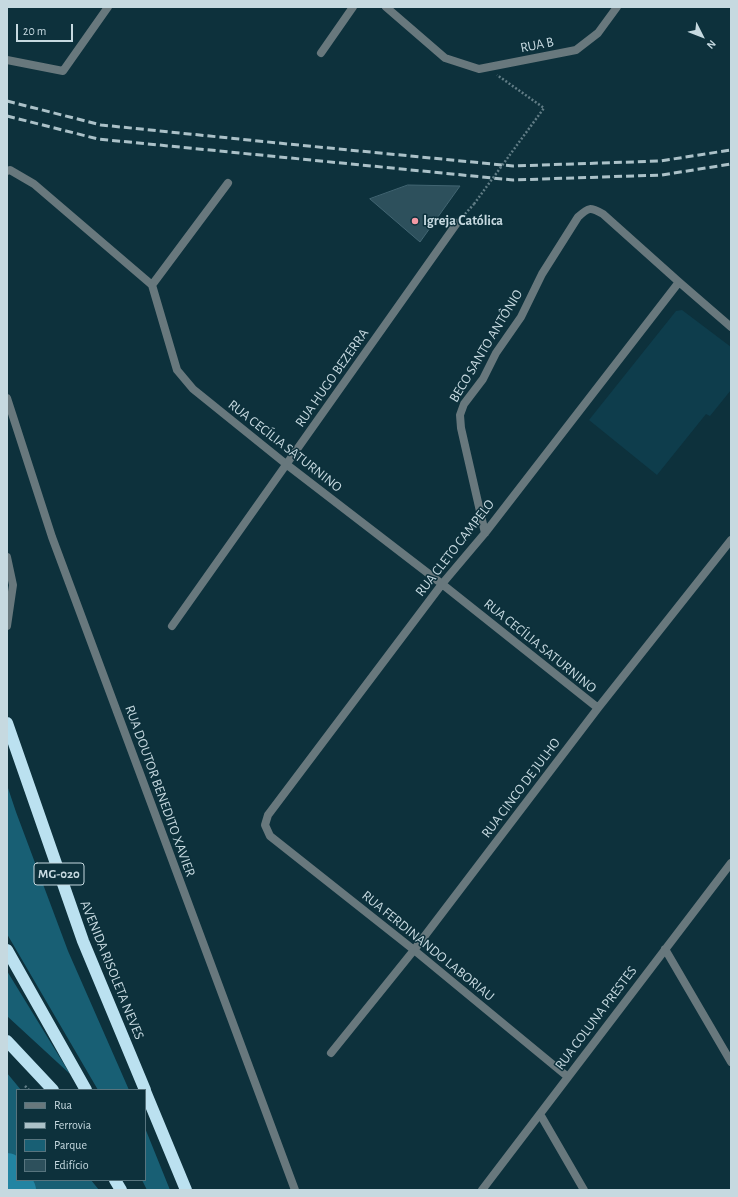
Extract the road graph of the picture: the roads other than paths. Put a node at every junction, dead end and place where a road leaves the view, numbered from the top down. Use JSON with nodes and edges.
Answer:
{"nodes":[{"id":1,"x":108,"y":7,"type":"edge"},
{"id":2,"x":353,"y":7,"type":"edge"},
{"id":3,"x":386,"y":7,"type":"edge"},
{"id":4,"x":617,"y":7,"type":"edge"},
{"id":5,"x":321,"y":53,"type":"dead end"},
{"id":6,"x":7,"y":60,"type":"edge"},
{"id":7,"x":7,"y":171,"type":"edge"},
{"id":8,"x":228,"y":183,"type":"dead end"},
{"id":9,"x":457,"y":223,"type":"dead end"},
{"id":10,"x":679,"y":282,"type":"junction"},
{"id":11,"x":152,"y":285,"type":"junction"},
{"id":12,"x":731,"y":327,"type":"edge"},
{"id":13,"x":7,"y":398,"type":"edge"},
{"id":14,"x":286,"y":464,"type":"junction"},
{"id":15,"x":484,"y":532,"type":"junction"},
{"id":16,"x":731,"y":540,"type":"edge"},
{"id":17,"x":7,"y":557,"type":"edge"},
{"id":18,"x":442,"y":584,"type":"junction"},
{"id":19,"x":7,"y":626,"type":"edge"},
{"id":20,"x":172,"y":626,"type":"dead end"},
{"id":21,"x":598,"y":708,"type":"junction"},
{"id":22,"x":7,"y":723,"type":"edge"},
{"id":23,"x":270,"y":836,"type":"joint"},
{"id":24,"x":731,"y":863,"type":"edge"},
{"id":25,"x":665,"y":949,"type":"junction"},
{"id":26,"x":7,"y":950,"type":"edge"},
{"id":27,"x":414,"y":950,"type":"junction"},
{"id":28,"x":7,"y":1041,"type":"edge"},
{"id":29,"x":331,"y":1053,"type":"dead end"},
{"id":30,"x":731,"y":1062,"type":"edge"},
{"id":31,"x":568,"y":1077,"type":"junction"},
{"id":32,"x":52,"y":1089,"type":"edge"},
{"id":33,"x":85,"y":1089,"type":"edge"},
{"id":34,"x":144,"y":1089,"type":"edge"},
{"id":35,"x":146,"y":1093,"type":"edge"},
{"id":36,"x":540,"y":1114,"type":"junction"},
{"id":37,"x":116,"y":1181,"type":"edge"},
{"id":38,"x":121,"y":1190,"type":"edge"},
{"id":39,"x":186,"y":1190,"type":"edge"},
{"id":40,"x":295,"y":1190,"type":"edge"},
{"id":41,"x":482,"y":1190,"type":"edge"},
{"id":42,"x":584,"y":1190,"type":"edge"}],
"edges":[{"from":1,"to":6,"type":"street"},
{"from":2,"to":5,"type":"street"},
{"from":3,"to":4,"type":"street","name":"RUA B"},
{"from":7,"to":11,"type":"street"},
{"from":8,"to":11,"type":"street"},
{"from":9,"to":14,"type":"street","name":"RUA HUGO BEZERRA"},
{"from":10,"to":12,"type":"street"},
{"from":10,"to":15,"type":"street","name":"RUA CLETO CAMPELO"},
{"from":10,"to":15,"type":"street","name":"BECO SANTO ANTÔNIO"},
{"from":11,"to":14,"type":"street","name":"RUA CECÍLIA SATURNINO"},
{"from":13,"to":40,"type":"street","name":"RUA DOUTOR BENEDITO XAVIER"},
{"from":14,"to":18,"type":"street","name":"RUA CECÍLIA SATURNINO"},
{"from":14,"to":20,"type":"street","name":"RUA HUGO BEZERRA"},
{"from":15,"to":18,"type":"street","name":"RUA CLETO CAMPELO"},
{"from":16,"to":21,"type":"street","name":"RUA CINCO DE JULHO"},
{"from":17,"to":19,"type":"street"},
{"from":18,"to":21,"type":"street","name":"RUA CECÍLIA SATURNINO"},
{"from":18,"to":23,"type":"street","name":"RUA CLETO CAMPELO"},
{"from":21,"to":27,"type":"street","name":"RUA CINCO DE JULHO"},
{"from":22,"to":34,"type":"highway","name":"AVENIDA RISOLETA NEVES","number":"MG-020"},
{"from":23,"to":27,"type":"street","name":"RUA FERDINANDO LABORIAU"},
{"from":24,"to":25,"type":"street","name":"RUA COLUNA PRESTES"},
{"from":25,"to":30,"type":"street"},
{"from":25,"to":31,"type":"street","name":"RUA COLUNA PRESTES"},
{"from":26,"to":33,"type":"highway"},
{"from":27,"to":29,"type":"street","name":"RUA CINCO DE JULHO"},
{"from":27,"to":31,"type":"street","name":"RUA FERDINANDO LABORIAU"},
{"from":28,"to":32,"type":"highway"},
{"from":31,"to":36,"type":"street","name":"RUA COLUNA PRESTES"},
{"from":35,"to":39,"type":"highway","name":"AVENIDA RISOLETA NEVES","number":"MG-020"},
{"from":36,"to":41,"type":"street","name":"RUA COLUNA PRESTES"},
{"from":36,"to":42,"type":"street"},
{"from":37,"to":38,"type":"highway"}]}
